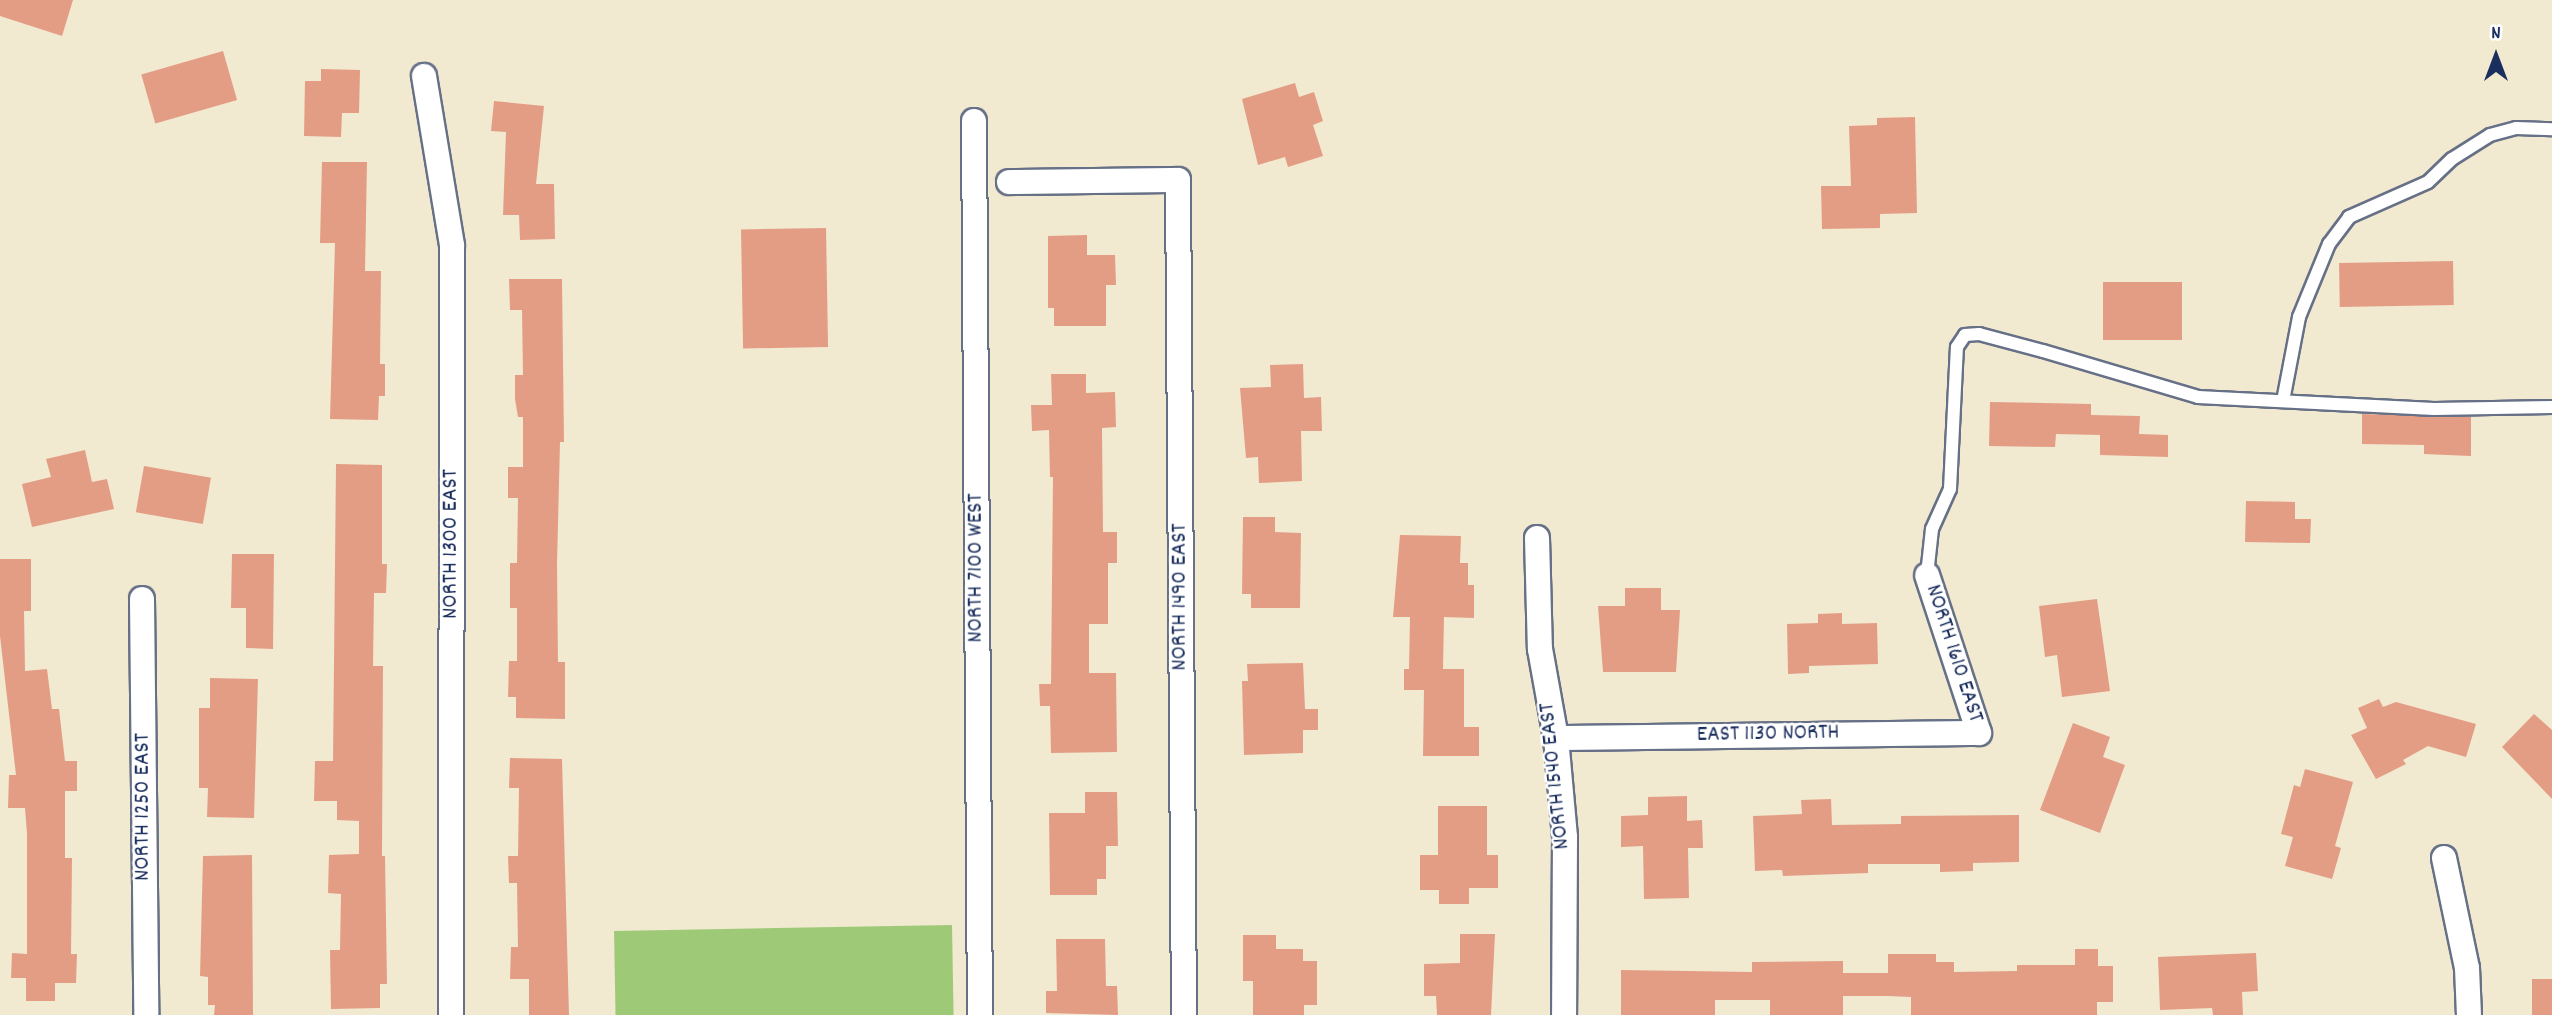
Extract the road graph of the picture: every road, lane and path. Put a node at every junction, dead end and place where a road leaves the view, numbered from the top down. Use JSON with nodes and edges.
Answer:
{"nodes":[{"id":1,"x":424,"y":76,"type":"dead end"},
{"id":2,"x":974,"y":121,"type":"dead end"},
{"id":3,"x":2552,"y":129,"type":"edge"},
{"id":4,"x":1009,"y":182,"type":"dead end"},
{"id":5,"x":2283,"y":401,"type":"junction"},
{"id":6,"x":2552,"y":407,"type":"edge"},
{"id":7,"x":1537,"y":538,"type":"dead end"},
{"id":8,"x":1927,"y":575,"type":"joint"},
{"id":9,"x":142,"y":599,"type":"dead end"},
{"id":10,"x":1979,"y":733,"type":"joint"},
{"id":11,"x":1556,"y":738,"type":"junction"},
{"id":12,"x":2444,"y":858,"type":"dead end"},
{"id":13,"x":146,"y":1015,"type":"edge"},
{"id":14,"x":451,"y":1015,"type":"edge"},
{"id":15,"x":980,"y":1015,"type":"edge"},
{"id":16,"x":1184,"y":1015,"type":"edge"},
{"id":17,"x":1564,"y":1015,"type":"edge"},
{"id":18,"x":2469,"y":1015,"type":"edge"}],
"edges":[{"from":1,"to":14,"type":"street","name":"NORTH 1300 EAST"},
{"from":2,"to":15,"type":"street","name":"NORTH 7100 WEST"},
{"from":3,"to":5,"type":"lane"},
{"from":4,"to":16,"type":"street","name":"NORTH 1490 EAST"},
{"from":5,"to":6,"type":"lane"},
{"from":5,"to":8,"type":"lane"},
{"from":7,"to":11,"type":"street","name":"NORTH 1540 EAST"},
{"from":8,"to":10,"type":"street","name":"NORTH 1610 EAST"},
{"from":9,"to":13,"type":"street","name":"NORTH 1250 EAST"},
{"from":10,"to":11,"type":"street","name":"EAST 1130 NORTH"},
{"from":11,"to":17,"type":"street","name":"NORTH 1540 EAST"},
{"from":12,"to":18,"type":"street"}]}
